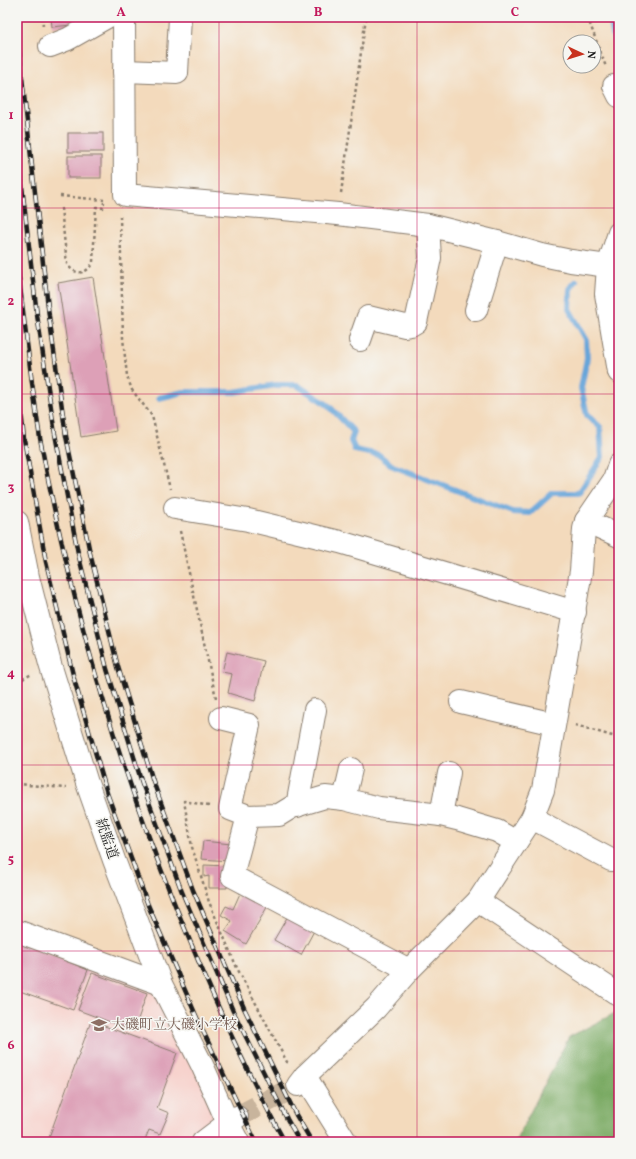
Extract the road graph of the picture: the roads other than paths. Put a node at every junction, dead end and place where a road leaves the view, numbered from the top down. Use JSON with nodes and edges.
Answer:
{"nodes":[{"id":1,"x":108,"y":17,"type":"edge"},
{"id":2,"x":124,"y":17,"type":"edge"},
{"id":3,"x":180,"y":17,"type":"edge"},
{"id":4,"x":50,"y":46,"type":"dead end"},
{"id":5,"x":124,"y":71,"type":"junction"},
{"id":6,"x":428,"y":225,"type":"junction"},
{"id":7,"x":619,"y":233,"type":"edge"},
{"id":8,"x":497,"y":242,"type":"junction"},
{"id":9,"x":608,"y":266,"type":"junction"},
{"id":10,"x":476,"y":310,"type":"dead end"},
{"id":11,"x":360,"y":340,"type":"dead end"},
{"id":12,"x":619,"y":372,"type":"edge"},
{"id":13,"x":617,"y":476,"type":"edge"},
{"id":14,"x":175,"y":508,"type":"road end"},
{"id":15,"x":586,"y":521,"type":"junction"},
{"id":16,"x":17,"y":522,"type":"edge"},
{"id":17,"x":619,"y":536,"type":"edge"},
{"id":18,"x":575,"y":612,"type":"junction"},
{"id":19,"x":461,"y":702,"type":"dead end"},
{"id":20,"x":315,"y":710,"type":"dead end"},
{"id":21,"x":221,"y":718,"type":"road end"},
{"id":22,"x":555,"y":722,"type":"junction"},
{"id":23,"x":351,"y":769,"type":"dead end"},
{"id":24,"x":449,"y":773,"type":"dead end"},
{"id":25,"x":344,"y":799,"type":"junction"},
{"id":26,"x":297,"y":806,"type":"junction"},
{"id":27,"x":239,"y":813,"type":"junction"},
{"id":28,"x":441,"y":815,"type":"junction"},
{"id":29,"x":532,"y":818,"type":"junction"},
{"id":30,"x":516,"y":842,"type":"junction"},
{"id":31,"x":611,"y":860,"type":"dead end"},
{"id":32,"x":478,"y":901,"type":"junction"},
{"id":33,"x":17,"y":931,"type":"edge"},
{"id":34,"x":409,"y":970,"type":"junction"},
{"id":35,"x":160,"y":984,"type":"junction"},
{"id":36,"x":619,"y":995,"type":"edge"},
{"id":37,"x":233,"y":1120,"type":"junction"},
{"id":38,"x":203,"y":1142,"type":"edge"},
{"id":39,"x":238,"y":1142,"type":"edge"},
{"id":40,"x":346,"y":1142,"type":"edge"}],
"edges":[{"from":1,"to":4,"type":"street"},
{"from":2,"to":5,"type":"street"},
{"from":3,"to":5,"type":"street"},
{"from":5,"to":6,"type":"street"},
{"from":6,"to":8,"type":"street"},
{"from":6,"to":11,"type":"street"},
{"from":7,"to":9,"type":"street"},
{"from":8,"to":9,"type":"street"},
{"from":8,"to":10,"type":"street"},
{"from":9,"to":12,"type":"street"},
{"from":13,"to":15,"type":"street"},
{"from":14,"to":18,"type":"street"},
{"from":15,"to":17,"type":"street"},
{"from":15,"to":18,"type":"street"},
{"from":16,"to":35,"type":"street","name":"統監道"},
{"from":18,"to":22,"type":"street"},
{"from":19,"to":22,"type":"street"},
{"from":20,"to":26,"type":"street"},
{"from":21,"to":27,"type":"street"},
{"from":22,"to":29,"type":"street"},
{"from":23,"to":25,"type":"street"},
{"from":24,"to":28,"type":"street"},
{"from":25,"to":26,"type":"street"},
{"from":25,"to":28,"type":"street"},
{"from":26,"to":27,"type":"street"},
{"from":27,"to":34,"type":"street"},
{"from":28,"to":30,"type":"street"},
{"from":29,"to":30,"type":"street"},
{"from":29,"to":31,"type":"street"},
{"from":30,"to":32,"type":"street"},
{"from":32,"to":34,"type":"street"},
{"from":32,"to":36,"type":"street"},
{"from":33,"to":35,"type":"street"},
{"from":34,"to":40,"type":"street"},
{"from":35,"to":37,"type":"street","name":"統監道"},
{"from":37,"to":38,"type":"street"},
{"from":37,"to":39,"type":"street","name":"統監道"}]}
